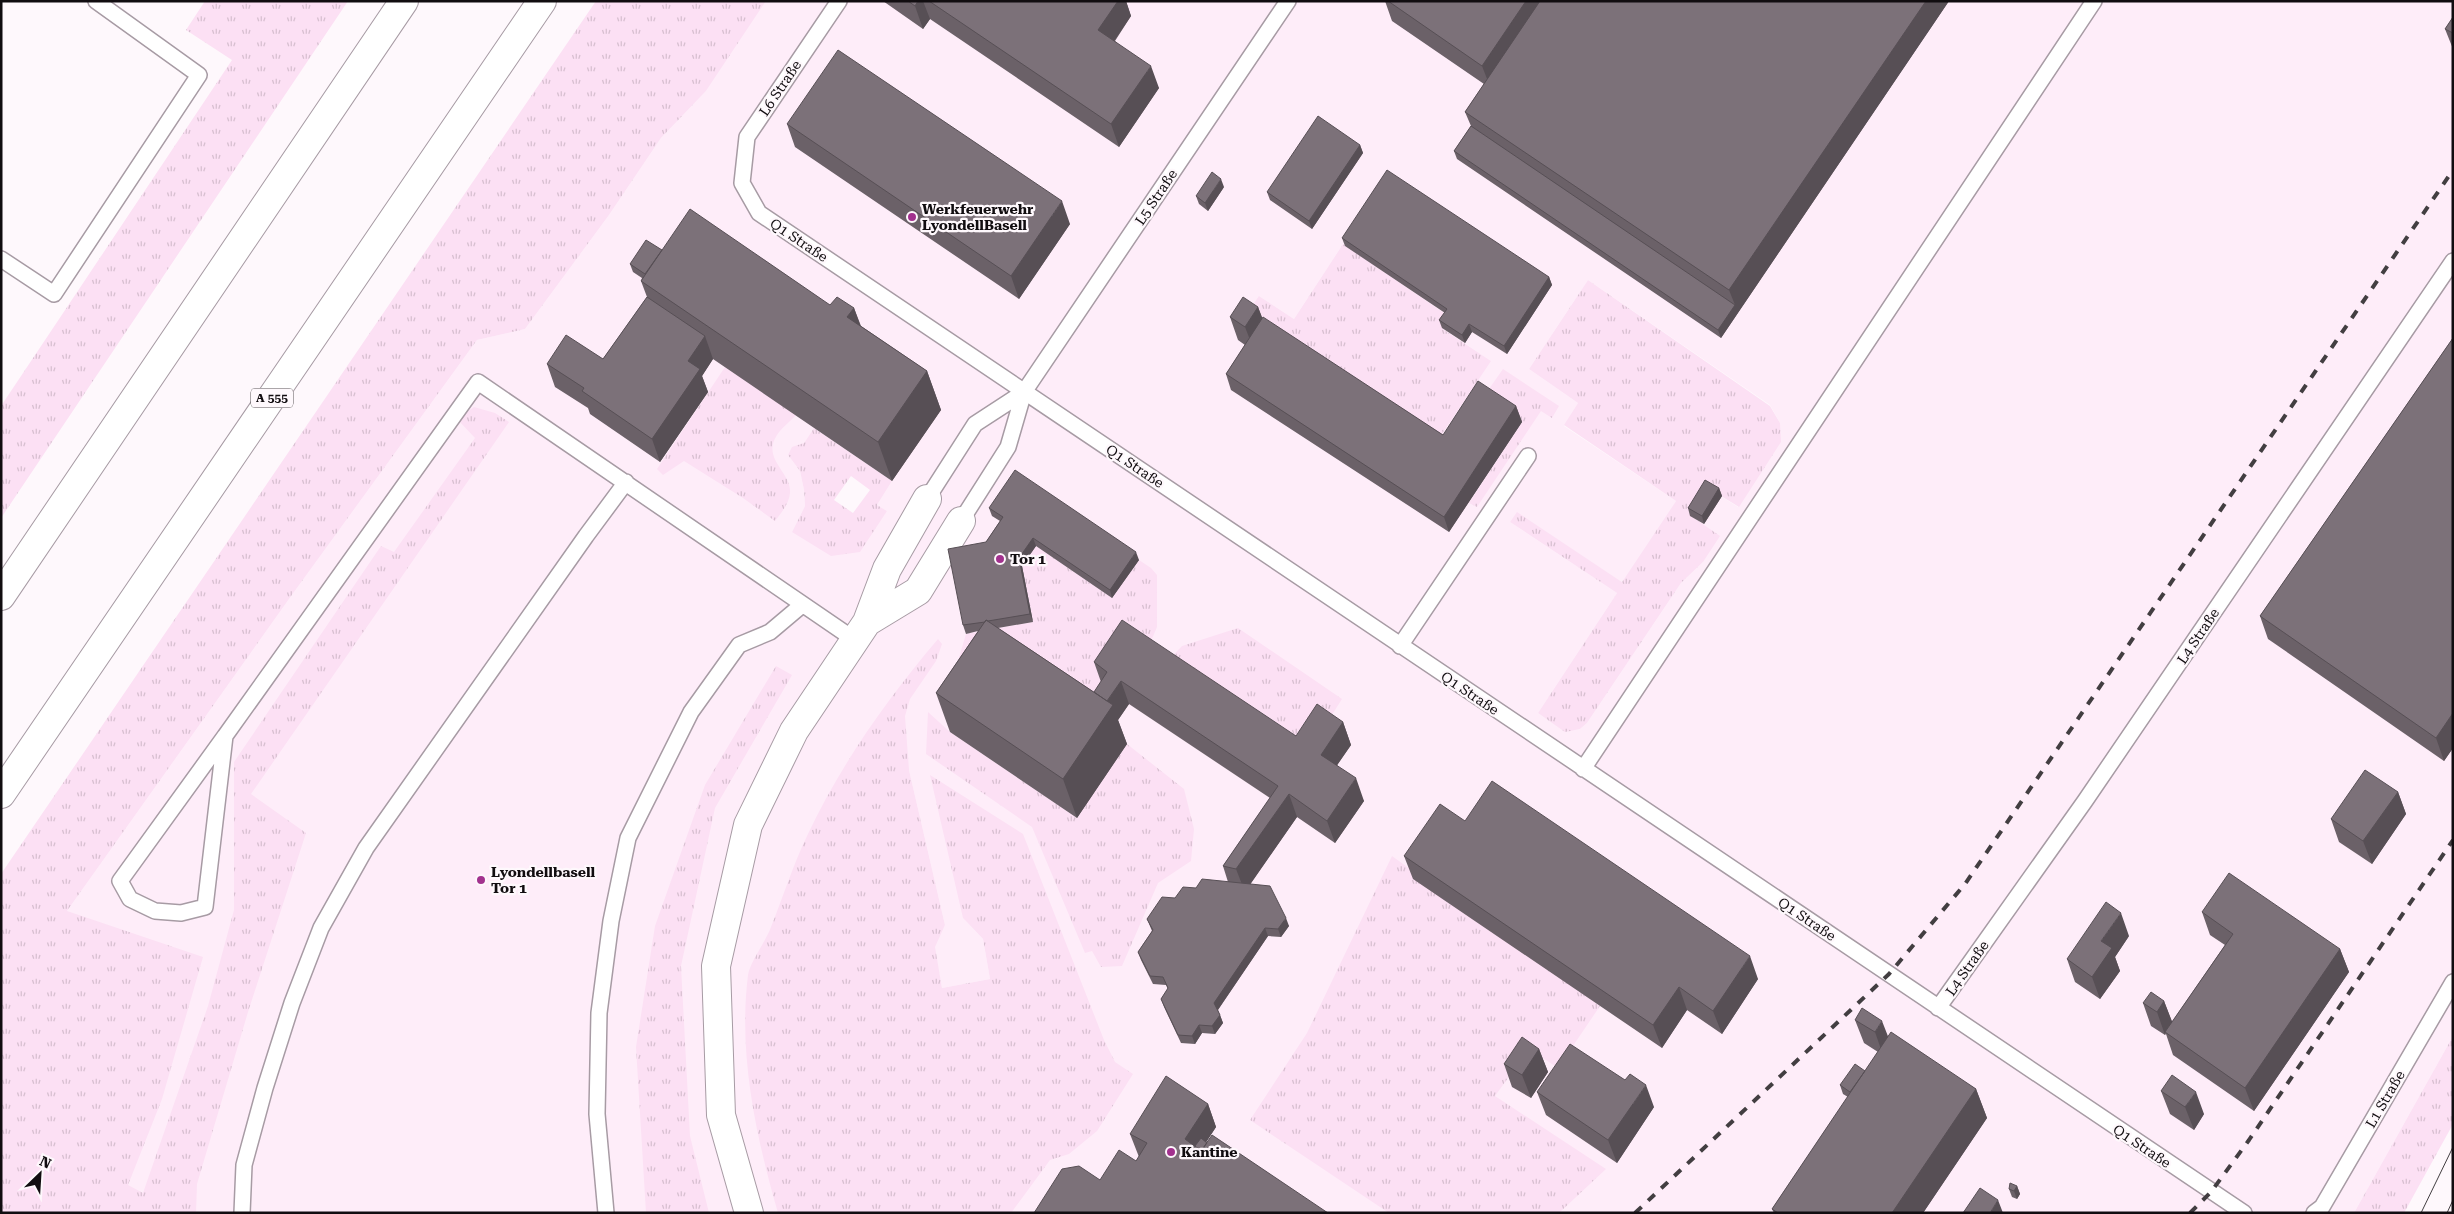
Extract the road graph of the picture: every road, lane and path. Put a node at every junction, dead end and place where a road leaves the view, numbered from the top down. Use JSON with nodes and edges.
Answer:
{"nodes":[{"id":1,"x":96,"y":1,"type":"edge"},
{"id":2,"x":404,"y":1,"type":"edge"},
{"id":3,"x":542,"y":1,"type":"edge"},
{"id":4,"x":839,"y":1,"type":"edge"},
{"id":5,"x":1288,"y":1,"type":"edge"},
{"id":6,"x":2094,"y":1,"type":"edge"},
{"id":7,"x":742,"y":183,"type":"joint"},
{"id":8,"x":1,"y":259,"type":"edge"},
{"id":9,"x":2453,"y":261,"type":"edge"},
{"id":10,"x":1024,"y":392,"type":"junction"},
{"id":11,"x":1528,"y":456,"type":"dead end"},
{"id":12,"x":626,"y":482,"type":"junction"},
{"id":13,"x":927,"y":499,"type":"joint"},
{"id":14,"x":961,"y":521,"type":"joint"},
{"id":15,"x":1,"y":596,"type":"edge"},
{"id":16,"x":802,"y":605,"type":"junction"},
{"id":17,"x":861,"y":631,"type":"junction"},
{"id":18,"x":1400,"y":646,"type":"junction"},
{"id":19,"x":225,"y":736,"type":"junction"},
{"id":20,"x":1583,"y":769,"type":"junction"},
{"id":21,"x":1,"y":794,"type":"edge"},
{"id":22,"x":2453,"y":982,"type":"edge"},
{"id":23,"x":1938,"y":1008,"type":"junction"},
{"id":24,"x":242,"y":1213,"type":"edge"},
{"id":25,"x":606,"y":1213,"type":"edge"},
{"id":26,"x":749,"y":1213,"type":"edge"},
{"id":27,"x":2244,"y":1213,"type":"edge"},
{"id":28,"x":2314,"y":1213,"type":"edge"}],
"edges":[{"from":1,"to":8,"type":"lane"},
{"from":2,"to":15,"type":"main road"},
{"from":3,"to":21,"type":"main road","number":"A 555"},
{"from":4,"to":7,"type":"lane","name":"L6 Straße"},
{"from":5,"to":10,"type":"lane","name":"L5 Straße"},
{"from":6,"to":20,"type":"lane"},
{"from":7,"to":10,"type":"lane","name":"Q1 Straße"},
{"from":9,"to":23,"type":"lane","name":"L4 Straße"},
{"from":10,"to":13,"type":"lane"},
{"from":10,"to":14,"type":"lane"},
{"from":10,"to":18,"type":"lane","name":"Q1 Straße"},
{"from":11,"to":18,"type":"lane"},
{"from":12,"to":16,"type":"lane"},
{"from":12,"to":19,"type":"lane"},
{"from":12,"to":24,"type":"lane"},
{"from":13,"to":17,"type":"main road"},
{"from":14,"to":17,"type":"main road"},
{"from":16,"to":17,"type":"lane"},
{"from":16,"to":25,"type":"lane"},
{"from":17,"to":26,"type":"main road"},
{"from":18,"to":20,"type":"lane","name":"Q1 Straße"},
{"from":19,"to":19,"type":"lane"},
{"from":20,"to":23,"type":"lane","name":"Q1 Straße"},
{"from":22,"to":28,"type":"lane","name":"L1 Straße"},
{"from":23,"to":27,"type":"lane","name":"Q1 Straße"}]}
